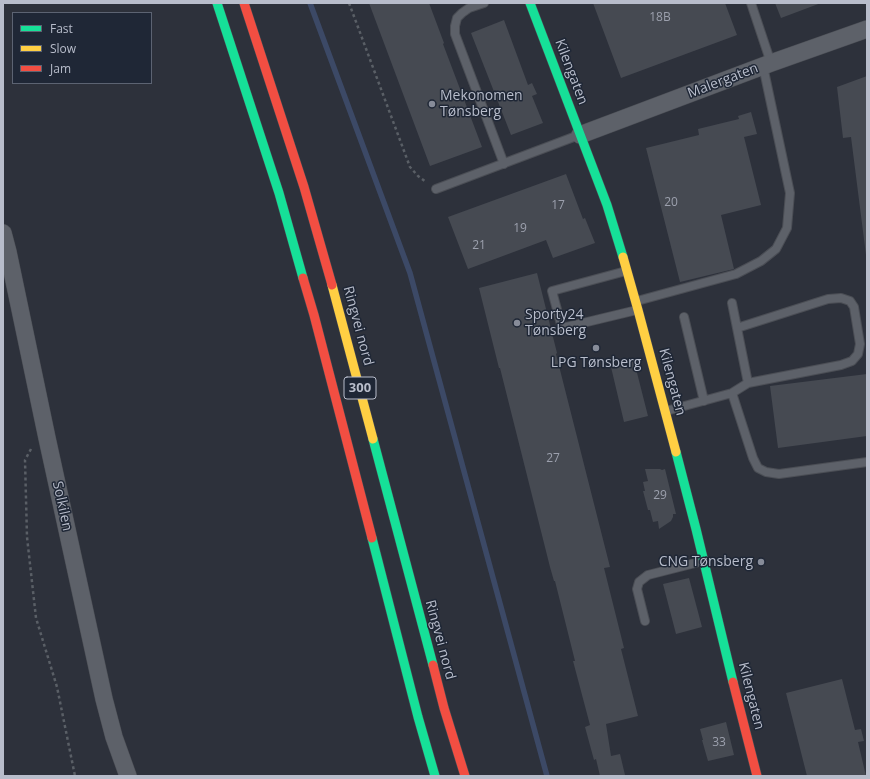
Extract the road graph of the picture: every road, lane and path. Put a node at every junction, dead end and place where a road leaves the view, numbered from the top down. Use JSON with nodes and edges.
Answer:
{"nodes":[{"id":1,"x":217,"y":3,"type":"edge"},
{"id":2,"x":244,"y":3,"type":"edge"},
{"id":3,"x":349,"y":3,"type":"edge"},
{"id":4,"x":484,"y":3,"type":"edge"},
{"id":5,"x":530,"y":3,"type":"edge"},
{"id":6,"x":751,"y":3,"type":"edge"},
{"id":7,"x":867,"y":29,"type":"edge"},
{"id":8,"x":767,"y":65,"type":"junction"},
{"id":9,"x":580,"y":135,"type":"junction"},
{"id":10,"x":504,"y":164,"type":"junction"},
{"id":11,"x":436,"y":189,"type":"joint"},
{"id":12,"x":3,"y":233,"type":"edge"},
{"id":13,"x":627,"y":271,"type":"junction"},
{"id":14,"x":732,"y":303,"type":"dead end"},
{"id":15,"x":637,"y":306,"type":"junction"},
{"id":16,"x":684,"y":317,"type":"dead end"},
{"id":17,"x":737,"y":328,"type":"junction"},
{"id":18,"x":748,"y":383,"type":"junction"},
{"id":19,"x":732,"y":393,"type":"junction"},
{"id":20,"x":704,"y":401,"type":"junction"},
{"id":21,"x":665,"y":411,"type":"junction"},
{"id":22,"x":48,"y":438,"type":"junction"},
{"id":23,"x":867,"y":462,"type":"edge"},
{"id":24,"x":703,"y":561,"type":"junction"},
{"id":25,"x":645,"y":621,"type":"dead end"},
{"id":26,"x":75,"y":776,"type":"edge"},
{"id":27,"x":128,"y":776,"type":"edge"},
{"id":28,"x":435,"y":776,"type":"edge"},
{"id":29,"x":464,"y":776,"type":"edge"},
{"id":30,"x":758,"y":776,"type":"edge"}],
"edges":[{"from":1,"to":28,"type":"main road","number":"300"},
{"from":2,"to":29,"type":"main road","name":"Ringvei nord","number":"300"},
{"from":3,"to":11,"type":"path"},
{"from":4,"to":10,"type":"lane"},
{"from":5,"to":9,"type":"main road","name":"Kilengaten"},
{"from":6,"to":8,"type":"lane"},
{"from":7,"to":8,"type":"street","name":"Malergaten"},
{"from":8,"to":9,"type":"street","name":"Malergaten"},
{"from":8,"to":15,"type":"lane"},
{"from":9,"to":10,"type":"lane"},
{"from":9,"to":13,"type":"main road","name":"Kilengaten"},
{"from":10,"to":11,"type":"lane"},
{"from":12,"to":22,"type":"street","name":"Solkilen"},
{"from":13,"to":15,"type":"main road","name":"Kilengaten"},
{"from":13,"to":15,"type":"lane"},
{"from":14,"to":17,"type":"lane"},
{"from":15,"to":21,"type":"main road","name":"Kilengaten"},
{"from":16,"to":20,"type":"lane"},
{"from":17,"to":18,"type":"lane"},
{"from":17,"to":18,"type":"lane"},
{"from":18,"to":19,"type":"lane"},
{"from":19,"to":20,"type":"lane"},
{"from":19,"to":23,"type":"lane"},
{"from":20,"to":21,"type":"lane"},
{"from":21,"to":24,"type":"main road","name":"Kilengaten"},
{"from":22,"to":26,"type":"path"},
{"from":22,"to":27,"type":"street","name":"Solkilen"},
{"from":24,"to":25,"type":"lane"},
{"from":24,"to":30,"type":"main road","name":"Kilengaten"}]}
